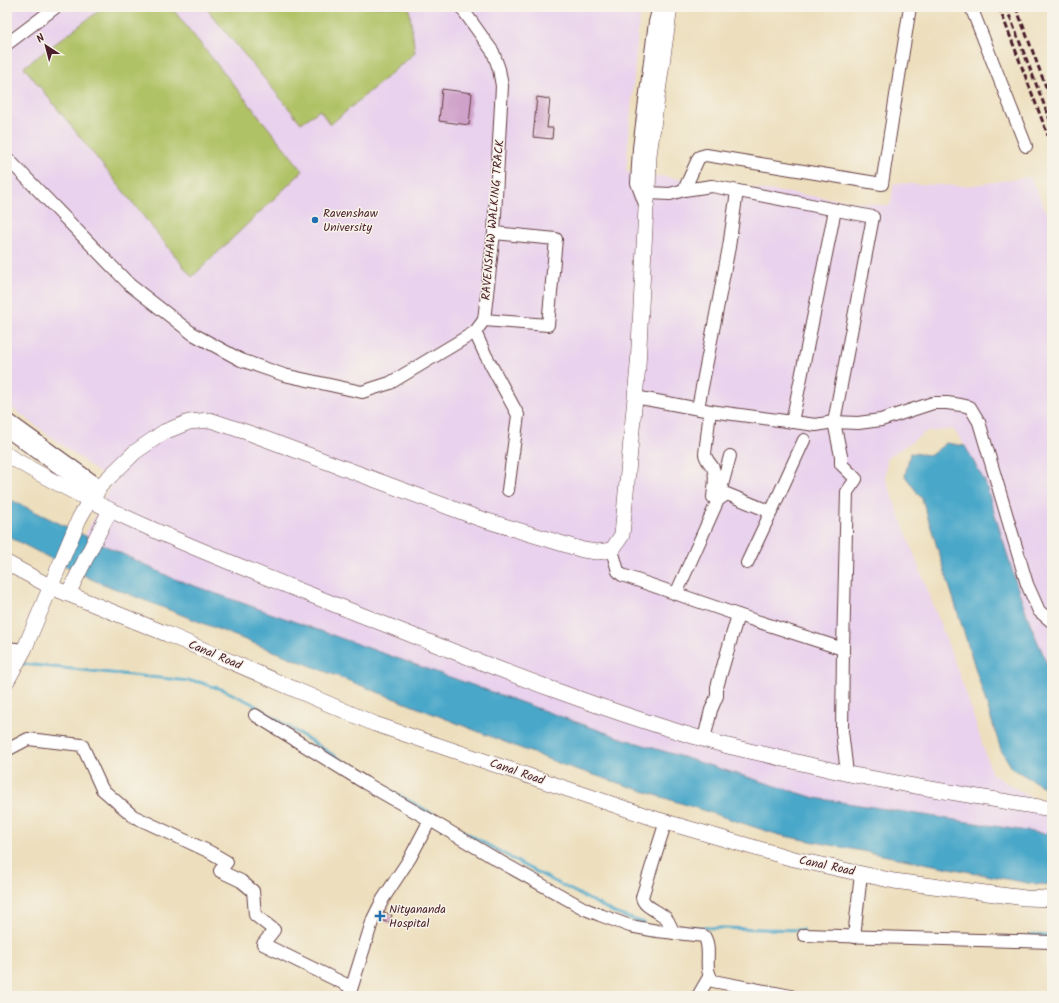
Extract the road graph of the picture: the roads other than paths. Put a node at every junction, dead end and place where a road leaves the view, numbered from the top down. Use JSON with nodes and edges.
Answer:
{"nodes":[{"id":1,"x":56,"y":7,"type":"edge"},
{"id":2,"x":659,"y":7,"type":"edge"},
{"id":3,"x":670,"y":7,"type":"edge"},
{"id":4,"x":910,"y":7,"type":"edge"},
{"id":5,"x":972,"y":7,"type":"edge"},
{"id":6,"x":467,"y":9,"type":"edge"},
{"id":7,"x":7,"y":44,"type":"edge"},
{"id":8,"x":1026,"y":146,"type":"dead end"},
{"id":9,"x":7,"y":158,"type":"edge"},
{"id":10,"x":684,"y":190,"type":"junction"},
{"id":11,"x":737,"y":190,"type":"junction"},
{"id":12,"x":648,"y":193,"type":"junction"},
{"id":13,"x":646,"y":208,"type":"junction"},
{"id":14,"x":835,"y":210,"type":"junction"},
{"id":15,"x":494,"y":233,"type":"junction"},
{"id":16,"x":484,"y":320,"type":"junction"},
{"id":17,"x":475,"y":332,"type":"junction"},
{"id":18,"x":635,"y":397,"type":"junction"},
{"id":19,"x":704,"y":410,"type":"junction"},
{"id":20,"x":7,"y":420,"type":"edge"},
{"id":21,"x":792,"y":422,"type":"junction"},
{"id":22,"x":834,"y":422,"type":"junction"},
{"id":23,"x":7,"y":431,"type":"edge"},
{"id":24,"x":804,"y":440,"type":"dead end"},
{"id":25,"x":7,"y":455,"type":"edge"},
{"id":26,"x":730,"y":456,"type":"dead end"},
{"id":27,"x":508,"y":490,"type":"dead end"},
{"id":28,"x":95,"y":494,"type":"junction"},
{"id":29,"x":718,"y":500,"type":"junction"},
{"id":30,"x":110,"y":510,"type":"junction"},
{"id":31,"x":771,"y":512,"type":"junction"},
{"id":32,"x":612,"y":550,"type":"junction"},
{"id":33,"x":7,"y":563,"type":"edge"},
{"id":34,"x":747,"y":563,"type":"dead end"},
{"id":35,"x":52,"y":583,"type":"junction"},
{"id":36,"x":68,"y":594,"type":"junction"},
{"id":37,"x":676,"y":594,"type":"junction"},
{"id":38,"x":738,"y":616,"type":"junction"},
{"id":39,"x":1052,"y":622,"type":"edge"},
{"id":40,"x":7,"y":648,"type":"edge"},
{"id":41,"x":843,"y":649,"type":"junction"},
{"id":42,"x":16,"y":663,"type":"edge"},
{"id":43,"x":255,"y":715,"type":"dead end"},
{"id":44,"x":704,"y":739,"type":"junction"},
{"id":45,"x":7,"y":750,"type":"edge"},
{"id":46,"x":847,"y":773,"type":"junction"},
{"id":47,"x":1052,"y":808,"type":"edge"},
{"id":48,"x":430,"y":820,"type":"junction"},
{"id":49,"x":666,"y":821,"type":"junction"},
{"id":50,"x":861,"y":874,"type":"junction"},
{"id":51,"x":1052,"y":899,"type":"edge"},
{"id":52,"x":674,"y":933,"type":"junction"},
{"id":53,"x":804,"y":935,"type":"dead end"},
{"id":54,"x":854,"y":936,"type":"junction"},
{"id":55,"x":1052,"y":942,"type":"edge"},
{"id":56,"x":709,"y":977,"type":"junction"},
{"id":57,"x":350,"y":992,"type":"edge"},
{"id":58,"x":698,"y":996,"type":"edge"},
{"id":59,"x":791,"y":996,"type":"edge"}],
"edges":[{"from":1,"to":7,"type":"street"},
{"from":2,"to":13,"type":"street"},
{"from":3,"to":12,"type":"main road"},
{"from":4,"to":10,"type":"street"},
{"from":5,"to":8,"type":"street"},
{"from":6,"to":15,"type":"street","name":"RAVENSHAW WALKING TRACK"},
{"from":9,"to":17,"type":"street"},
{"from":10,"to":11,"type":"street"},
{"from":10,"to":12,"type":"street"},
{"from":11,"to":14,"type":"street"},
{"from":11,"to":19,"type":"street"},
{"from":12,"to":13,"type":"main road"},
{"from":13,"to":18,"type":"main road"},
{"from":14,"to":21,"type":"street"},
{"from":14,"to":22,"type":"street"},
{"from":15,"to":16,"type":"street","name":"RAVENSHAW WALKING TRACK"},
{"from":15,"to":16,"type":"street"},
{"from":16,"to":17,"type":"street"},
{"from":17,"to":27,"type":"street"},
{"from":18,"to":19,"type":"street"},
{"from":18,"to":32,"type":"main road"},
{"from":19,"to":21,"type":"street"},
{"from":19,"to":29,"type":"street"},
{"from":20,"to":28,"type":"street"},
{"from":21,"to":22,"type":"street"},
{"from":22,"to":39,"type":"street"},
{"from":22,"to":41,"type":"street"},
{"from":23,"to":28,"type":"street"},
{"from":24,"to":31,"type":"street"},
{"from":25,"to":28,"type":"main road"},
{"from":26,"to":29,"type":"street"},
{"from":28,"to":30,"type":"main road"},
{"from":28,"to":32,"type":"main road"},
{"from":28,"to":35,"type":"main road"},
{"from":29,"to":31,"type":"street"},
{"from":29,"to":37,"type":"street"},
{"from":30,"to":36,"type":"main road"},
{"from":30,"to":44,"type":"main road"},
{"from":31,"to":34,"type":"street"},
{"from":32,"to":37,"type":"street"},
{"from":33,"to":35,"type":"main road","name":"Canal Road"},
{"from":35,"to":36,"type":"main road","name":"Canal Road"},
{"from":35,"to":42,"type":"main road"},
{"from":36,"to":49,"type":"main road","name":"Canal Road"},
{"from":37,"to":38,"type":"street"},
{"from":38,"to":41,"type":"street"},
{"from":38,"to":44,"type":"street"},
{"from":40,"to":42,"type":"street"},
{"from":41,"to":46,"type":"street"},
{"from":43,"to":48,"type":"street"},
{"from":44,"to":46,"type":"main road"},
{"from":45,"to":57,"type":"street"},
{"from":46,"to":47,"type":"main road"},
{"from":48,"to":52,"type":"street"},
{"from":48,"to":57,"type":"street"},
{"from":49,"to":50,"type":"main road","name":"Canal Road"},
{"from":49,"to":52,"type":"street"},
{"from":50,"to":51,"type":"main road","name":"Canal Road"},
{"from":50,"to":54,"type":"street"},
{"from":52,"to":56,"type":"street"},
{"from":53,"to":54,"type":"street"},
{"from":54,"to":55,"type":"street"},
{"from":56,"to":58,"type":"street"},
{"from":56,"to":59,"type":"street"}]}
